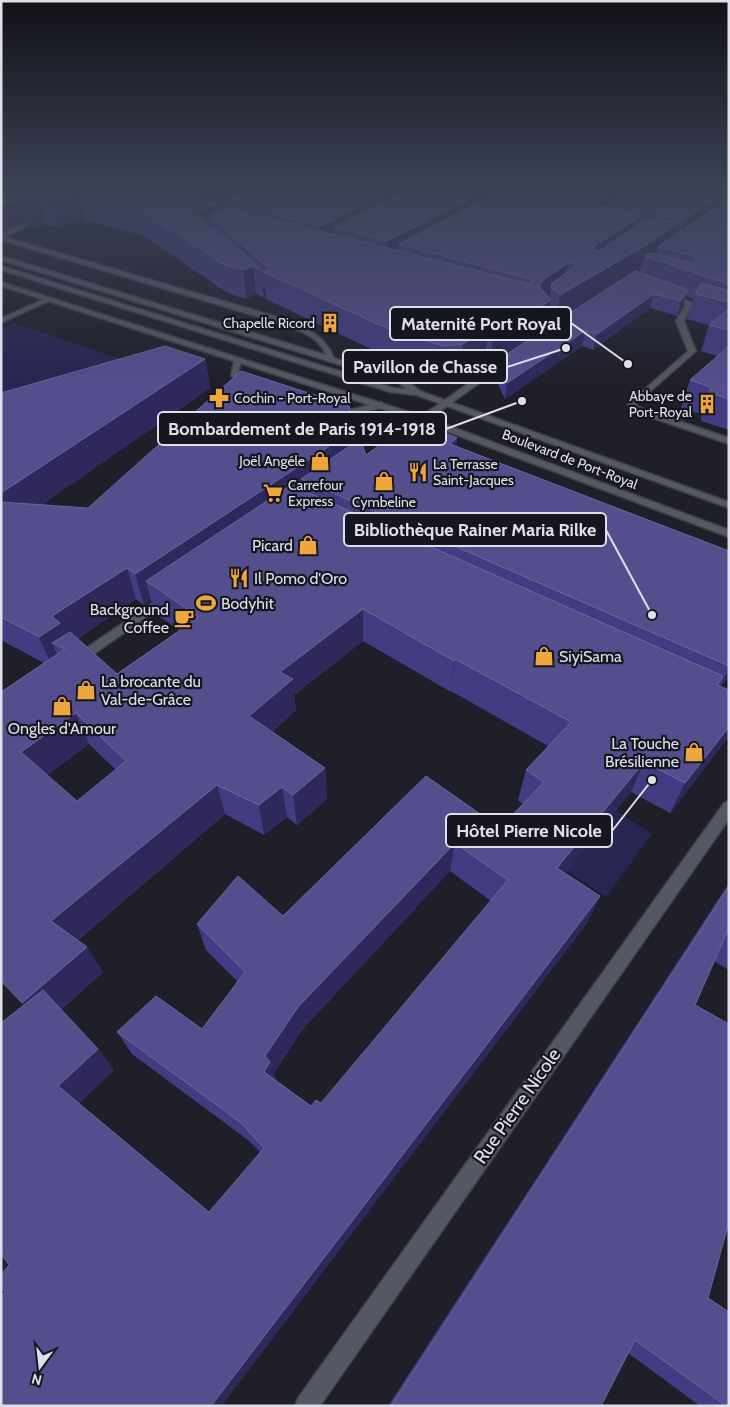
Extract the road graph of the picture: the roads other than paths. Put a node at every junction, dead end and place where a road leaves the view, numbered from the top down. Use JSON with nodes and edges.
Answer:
{"nodes":[{"id":1,"x":51,"y":253,"type":"edge"},
{"id":2,"x":1,"y":258,"type":"edge"},
{"id":3,"x":1,"y":268,"type":"edge"},
{"id":4,"x":1,"y":284,"type":"edge"},
{"id":5,"x":663,"y":292,"type":"edge"},
{"id":6,"x":48,"y":299,"type":"junction"},
{"id":7,"x":1,"y":321,"type":"edge"},
{"id":8,"x":517,"y":354,"type":"edge"},
{"id":9,"x":238,"y":359,"type":"junction"},
{"id":10,"x":331,"y":359,"type":"junction"},
{"id":11,"x":260,"y":383,"type":"edge"},
{"id":12,"x":416,"y":393,"type":"junction"},
{"id":13,"x":445,"y":403,"type":"junction"},
{"id":14,"x":381,"y":405,"type":"junction"},
{"id":15,"x":332,"y":407,"type":"edge"},
{"id":16,"x":422,"y":418,"type":"junction"},
{"id":17,"x":729,"y":441,"type":"edge"},
{"id":18,"x":380,"y":449,"type":"edge"},
{"id":19,"x":729,"y":505,"type":"edge"},
{"id":20,"x":729,"y":534,"type":"edge"},
{"id":21,"x":180,"y":589,"type":"edge"},
{"id":22,"x":66,"y":668,"type":"edge"},
{"id":23,"x":729,"y":807,"type":"edge"},
{"id":24,"x":306,"y":1406,"type":"edge"}],
"edges":[{"from":1,"to":10,"type":"main road"},
{"from":2,"to":10,"type":"main road","name":"Boulevard de Port-Royal"},
{"from":3,"to":12,"type":"main road","name":"Boulevard de Port-Royal"},
{"from":4,"to":6,"type":"main road","name":"Boulevard de Port-Royal"},
{"from":5,"to":17,"type":"main road"},
{"from":6,"to":7,"type":"main road"},
{"from":6,"to":9,"type":"main road","name":"Boulevard de Port-Royal"},
{"from":8,"to":13,"type":"main road"},
{"from":9,"to":11,"type":"main road"},
{"from":9,"to":14,"type":"main road","name":"Boulevard de Port-Royal"},
{"from":10,"to":12,"type":"main road","name":"Boulevard de Port-Royal"},
{"from":12,"to":13,"type":"main road","name":"Boulevard de Port-Royal"},
{"from":13,"to":16,"type":"main road"},
{"from":13,"to":19,"type":"main road","name":"Boulevard de Port-Royal"},
{"from":14,"to":15,"type":"main road"},
{"from":14,"to":16,"type":"main road","name":"Boulevard de Port-Royal"},
{"from":16,"to":18,"type":"main road"},
{"from":16,"to":20,"type":"main road","name":"Boulevard de Port-Royal"},
{"from":21,"to":22,"type":"main road"},
{"from":23,"to":24,"type":"main road","name":"Rue Pierre Nicole"}]}
